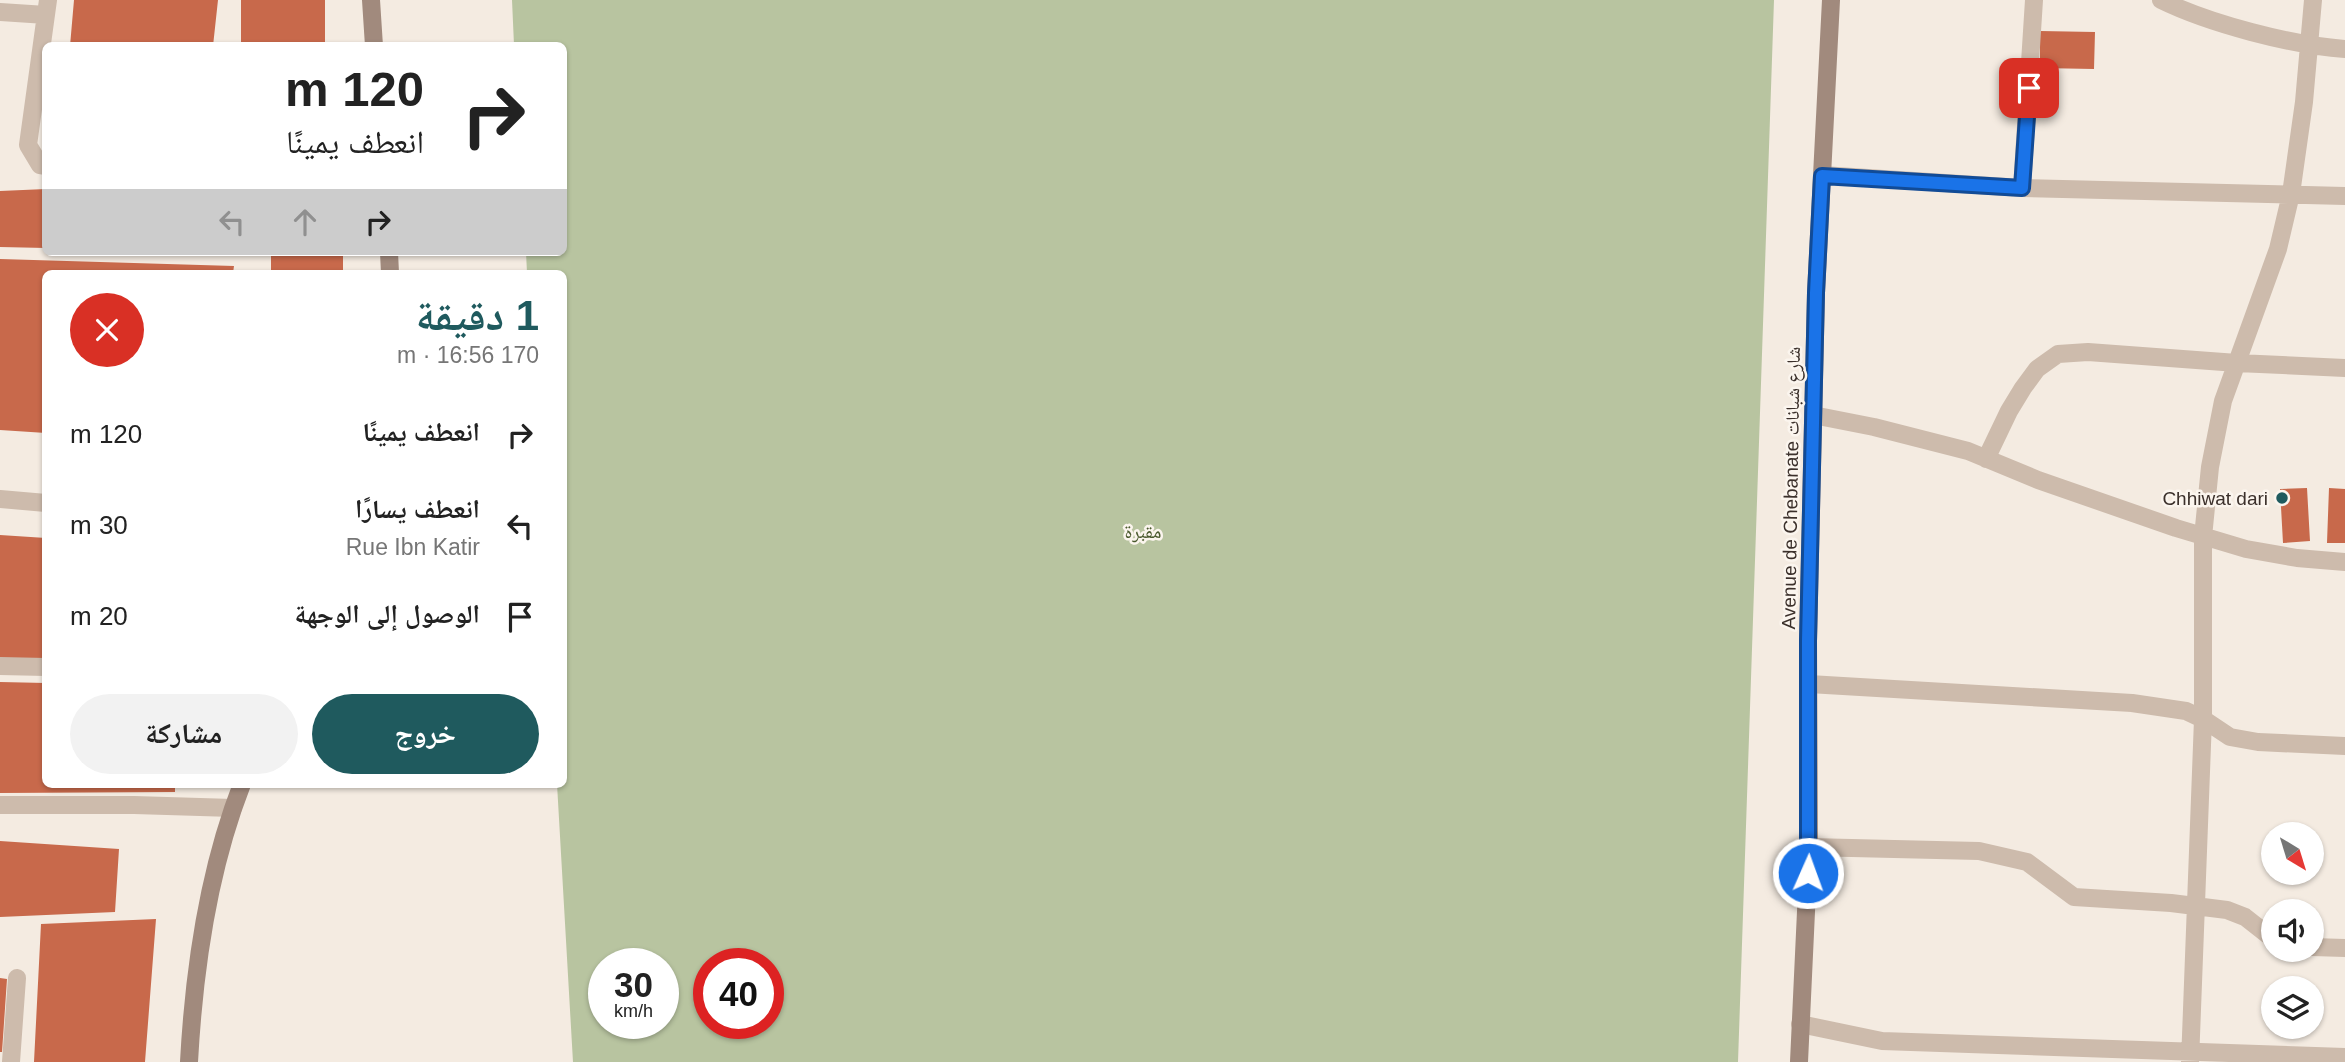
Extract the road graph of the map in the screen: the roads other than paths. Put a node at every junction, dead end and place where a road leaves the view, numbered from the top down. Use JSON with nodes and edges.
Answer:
{"nodes":[{"id":1,"x":372,"y":0,"type":"edge"},
{"id":2,"x":1831,"y":0,"type":"edge"},
{"id":3,"x":2034,"y":0,"type":"edge"},
{"id":4,"x":2161,"y":0,"type":"edge"},
{"id":5,"x":2313,"y":0,"type":"edge"},
{"id":6,"x":47,"y":7,"type":"edge"},
{"id":7,"x":0,"y":12,"type":"edge"},
{"id":8,"x":42,"y":42,"type":"edge"},
{"id":9,"x":374,"y":42,"type":"edge"},
{"id":10,"x":42,"y":43,"type":"edge"},
{"id":11,"x":2311,"y":46,"type":"junction"},
{"id":12,"x":2345,"y":49,"type":"edge"},
{"id":13,"x":42,"y":165,"type":"edge"},
{"id":14,"x":1822,"y":176,"type":"junction"},
{"id":15,"x":2022,"y":188,"type":"junction"},
{"id":16,"x":2291,"y":194,"type":"junction"},
{"id":17,"x":2345,"y":196,"type":"edge"},
{"id":18,"x":2238,"y":363,"type":"junction"},
{"id":19,"x":2345,"y":368,"type":"edge"},
{"id":20,"x":1813,"y":415,"type":"junction"},
{"id":21,"x":1986,"y":459,"type":"junction"},
{"id":22,"x":0,"y":499,"type":"edge"},
{"id":23,"x":42,"y":503,"type":"edge"},
{"id":24,"x":2203,"y":537,"type":"junction"},
{"id":25,"x":2345,"y":562,"type":"edge"},
{"id":26,"x":0,"y":666,"type":"edge"},
{"id":27,"x":42,"y":667,"type":"edge"},
{"id":28,"x":1809,"y":684,"type":"junction"},
{"id":29,"x":2203,"y":719,"type":"junction"},
{"id":30,"x":2345,"y":746,"type":"edge"},
{"id":31,"x":240,"y":788,"type":"edge"},
{"id":32,"x":0,"y":805,"type":"edge"},
{"id":33,"x":233,"y":808,"type":"junction"},
{"id":34,"x":1809,"y":847,"type":"junction"},
{"id":35,"x":2195,"y":906,"type":"junction"},
{"id":36,"x":2261,"y":930,"type":"edge"},
{"id":37,"x":2324,"y":947,"type":"edge"},
{"id":38,"x":2345,"y":948,"type":"edge"},
{"id":39,"x":17,"y":978,"type":"dead end"},
{"id":40,"x":1800,"y":1024,"type":"junction"},
{"id":41,"x":2190,"y":1057,"type":"edge"},
{"id":42,"x":2345,"y":1057,"type":"edge"},
{"id":43,"x":11,"y":1062,"type":"edge"},
{"id":44,"x":189,"y":1062,"type":"edge"},
{"id":45,"x":1799,"y":1062,"type":"edge"}],
"edges":[{"from":1,"to":9,"type":"street"},
{"from":2,"to":14,"type":"street","name":"Avenue de Chebanate شارع شبانات"},
{"from":3,"to":15,"type":"street"},
{"from":4,"to":11,"type":"street"},
{"from":5,"to":11,"type":"street"},
{"from":6,"to":7,"type":"street"},
{"from":6,"to":8,"type":"street"},
{"from":10,"to":13,"type":"street"},
{"from":11,"to":12,"type":"street"},
{"from":11,"to":16,"type":"street"},
{"from":14,"to":15,"type":"street"},
{"from":14,"to":20,"type":"street","name":"Avenue de Chebanate شارع شبانات"},
{"from":15,"to":16,"type":"street"},
{"from":16,"to":17,"type":"street"},
{"from":16,"to":18,"type":"street"},
{"from":18,"to":19,"type":"street"},
{"from":18,"to":21,"type":"street"},
{"from":18,"to":24,"type":"street"},
{"from":20,"to":21,"type":"street"},
{"from":20,"to":28,"type":"street","name":"Avenue de Chebanate شارع شبانات"},
{"from":21,"to":24,"type":"street"},
{"from":22,"to":23,"type":"street"},
{"from":24,"to":25,"type":"street"},
{"from":24,"to":29,"type":"street"},
{"from":26,"to":27,"type":"street"},
{"from":28,"to":29,"type":"street"},
{"from":28,"to":34,"type":"street","name":"Avenue de Chebanate شارع شبانات"},
{"from":29,"to":30,"type":"street"},
{"from":29,"to":35,"type":"street"},
{"from":31,"to":33,"type":"street"},
{"from":32,"to":33,"type":"street"},
{"from":33,"to":44,"type":"street"},
{"from":34,"to":35,"type":"street"},
{"from":34,"to":40,"type":"street","name":"Avenue de Chebanate شارع شبانات"},
{"from":35,"to":36,"type":"street"},
{"from":35,"to":41,"type":"street"},
{"from":37,"to":38,"type":"street"},
{"from":39,"to":43,"type":"street"},
{"from":40,"to":41,"type":"street"},
{"from":40,"to":45,"type":"street","name":"Avenue de Chebanate شارع شبانات"},
{"from":41,"to":42,"type":"street"}]}
